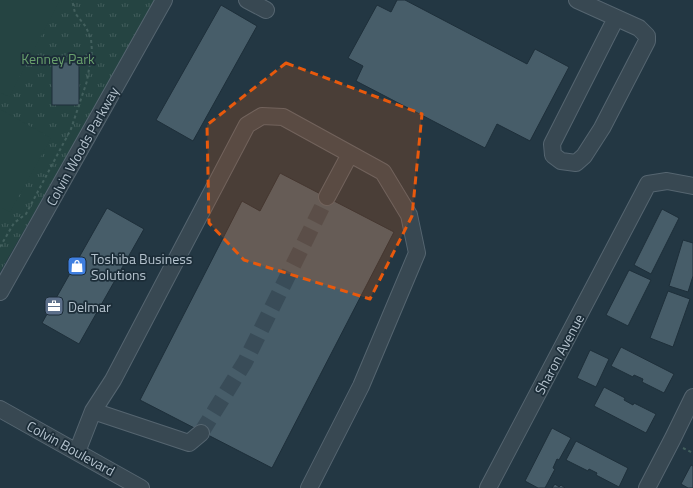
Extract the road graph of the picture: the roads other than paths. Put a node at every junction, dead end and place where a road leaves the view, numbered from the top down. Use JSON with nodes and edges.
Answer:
{"nodes":[{"id":1,"x":164,"y":0,"type":"edge"},
{"id":2,"x":247,"y":0,"type":"edge"},
{"id":3,"x":577,"y":0,"type":"edge"},
{"id":4,"x":266,"y":10,"type":"dead end"},
{"id":5,"x":616,"y":18,"type":"junction"},
{"id":6,"x":350,"y":154,"type":"junction"},
{"id":7,"x":693,"y":186,"type":"edge"},
{"id":8,"x":327,"y":197,"type":"tunnel mouth"},
{"id":9,"x":0,"y":292,"type":"edge"},
{"id":10,"x":693,"y":397,"type":"edge"},
{"id":11,"x":0,"y":409,"type":"edge"},
{"id":12,"x":92,"y":411,"type":"junction"},
{"id":13,"x":201,"y":434,"type":"tunnel mouth"},
{"id":14,"x":77,"y":452,"type":"junction"},
{"id":15,"x":141,"y":488,"type":"edge"},
{"id":16,"x":309,"y":488,"type":"edge"},
{"id":17,"x":488,"y":488,"type":"edge"},
{"id":18,"x":647,"y":488,"type":"edge"}],
"edges":[{"from":1,"to":9,"type":"street","name":"Colvin Woods Parkway"},
{"from":2,"to":4,"type":"street"},
{"from":3,"to":5,"type":"street"},
{"from":5,"to":5,"type":"street"},
{"from":6,"to":8,"type":"street"},
{"from":6,"to":12,"type":"street"},
{"from":6,"to":16,"type":"street"},
{"from":7,"to":17,"type":"street","name":"Sharon Avenue"},
{"from":10,"to":18,"type":"street"},
{"from":11,"to":14,"type":"street","name":"Colvin Boulevard"},
{"from":12,"to":13,"type":"street"},
{"from":12,"to":14,"type":"street"},
{"from":14,"to":15,"type":"street","name":"Colvin Boulevard"}]}
